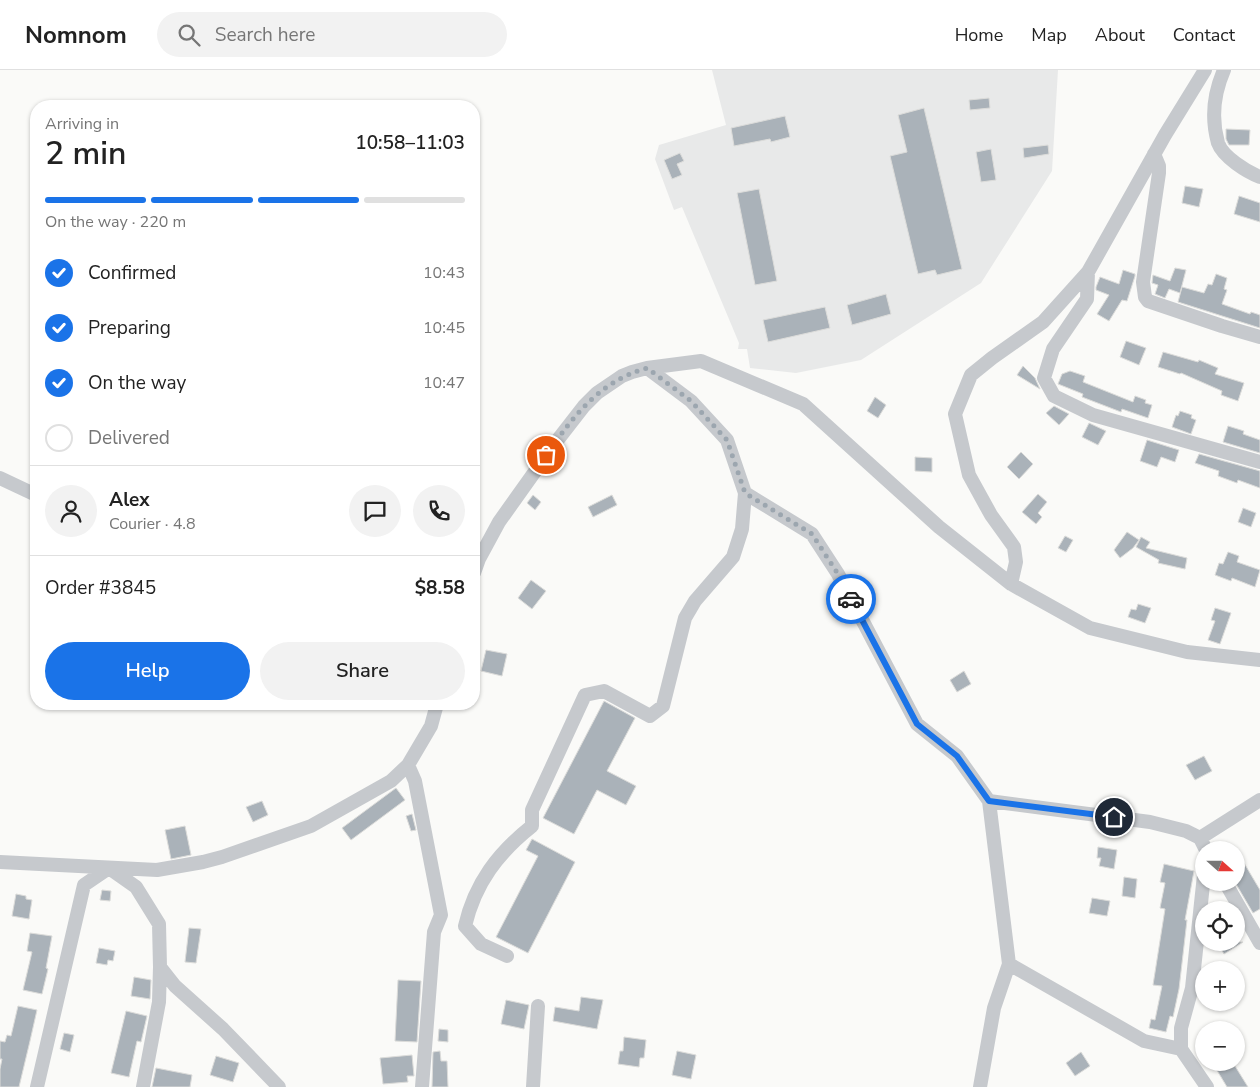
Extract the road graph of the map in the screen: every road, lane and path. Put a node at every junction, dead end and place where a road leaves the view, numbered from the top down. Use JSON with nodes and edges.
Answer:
{"nodes":[{"id":1,"x":1204,"y":70,"type":"edge"},
{"id":2,"x":1224,"y":70,"type":"edge"},
{"id":3,"x":1154,"y":154,"type":"junction"},
{"id":4,"x":1260,"y":177,"type":"edge"},
{"id":5,"x":1088,"y":272,"type":"junction"},
{"id":6,"x":1260,"y":337,"type":"edge"},
{"id":7,"x":647,"y":368,"type":"junction"},
{"id":8,"x":1260,"y":462,"type":"edge"},
{"id":9,"x":0,"y":478,"type":"edge"},
{"id":10,"x":30,"y":492,"type":"edge"},
{"id":11,"x":745,"y":493,"type":"junction"},
{"id":12,"x":480,"y":555,"type":"edge"},
{"id":13,"x":1011,"y":584,"type":"junction"},
{"id":14,"x":1260,"y":660,"type":"edge"},
{"id":15,"x":435,"y":710,"type":"edge"},
{"id":16,"x":408,"y":764,"type":"junction"},
{"id":17,"x":1260,"y":800,"type":"edge"},
{"id":18,"x":989,"y":801,"type":"junction"},
{"id":19,"x":1199,"y":841,"type":"edge"},
{"id":20,"x":1207,"y":841,"type":"edge"},
{"id":21,"x":0,"y":862,"type":"edge"},
{"id":22,"x":109,"y":868,"type":"junction"},
{"id":23,"x":1202,"y":891,"type":"edge"},
{"id":24,"x":1229,"y":891,"type":"edge"},
{"id":25,"x":1260,"y":943,"type":"edge"},
{"id":26,"x":507,"y":956,"type":"dead end"},
{"id":27,"x":1009,"y":964,"type":"junction"},
{"id":28,"x":160,"y":967,"type":"junction"},
{"id":29,"x":538,"y":1006,"type":"dead end"},
{"id":30,"x":1181,"y":1049,"type":"junction"},
{"id":31,"x":37,"y":1087,"type":"edge"},
{"id":32,"x":143,"y":1087,"type":"edge"},
{"id":33,"x":280,"y":1087,"type":"edge"},
{"id":34,"x":422,"y":1087,"type":"edge"},
{"id":35,"x":533,"y":1087,"type":"edge"},
{"id":36,"x":980,"y":1087,"type":"edge"},
{"id":37,"x":1207,"y":1087,"type":"edge"}],
"edges":[{"from":1,"to":3,"type":"street"},
{"from":2,"to":4,"type":"street"},
{"from":3,"to":5,"type":"street"},
{"from":3,"to":6,"type":"street"},
{"from":5,"to":8,"type":"street"},
{"from":5,"to":13,"type":"street"},
{"from":7,"to":11,"type":"street"},
{"from":7,"to":12,"type":"street"},
{"from":7,"to":13,"type":"street"},
{"from":9,"to":10,"type":"street"},
{"from":11,"to":18,"type":"street"},
{"from":11,"to":26,"type":"street"},
{"from":13,"to":14,"type":"street"},
{"from":15,"to":16,"type":"street"},
{"from":16,"to":22,"type":"street"},
{"from":16,"to":34,"type":"street"},
{"from":17,"to":20,"type":"street"},
{"from":18,"to":19,"type":"street"},
{"from":18,"to":27,"type":"street"},
{"from":21,"to":22,"type":"street"},
{"from":22,"to":28,"type":"street"},
{"from":22,"to":31,"type":"street"},
{"from":23,"to":30,"type":"street"},
{"from":24,"to":25,"type":"street"},
{"from":27,"to":30,"type":"street"},
{"from":27,"to":36,"type":"street"},
{"from":28,"to":32,"type":"street"},
{"from":28,"to":33,"type":"street"},
{"from":29,"to":35,"type":"street"},
{"from":30,"to":37,"type":"street"}]}
